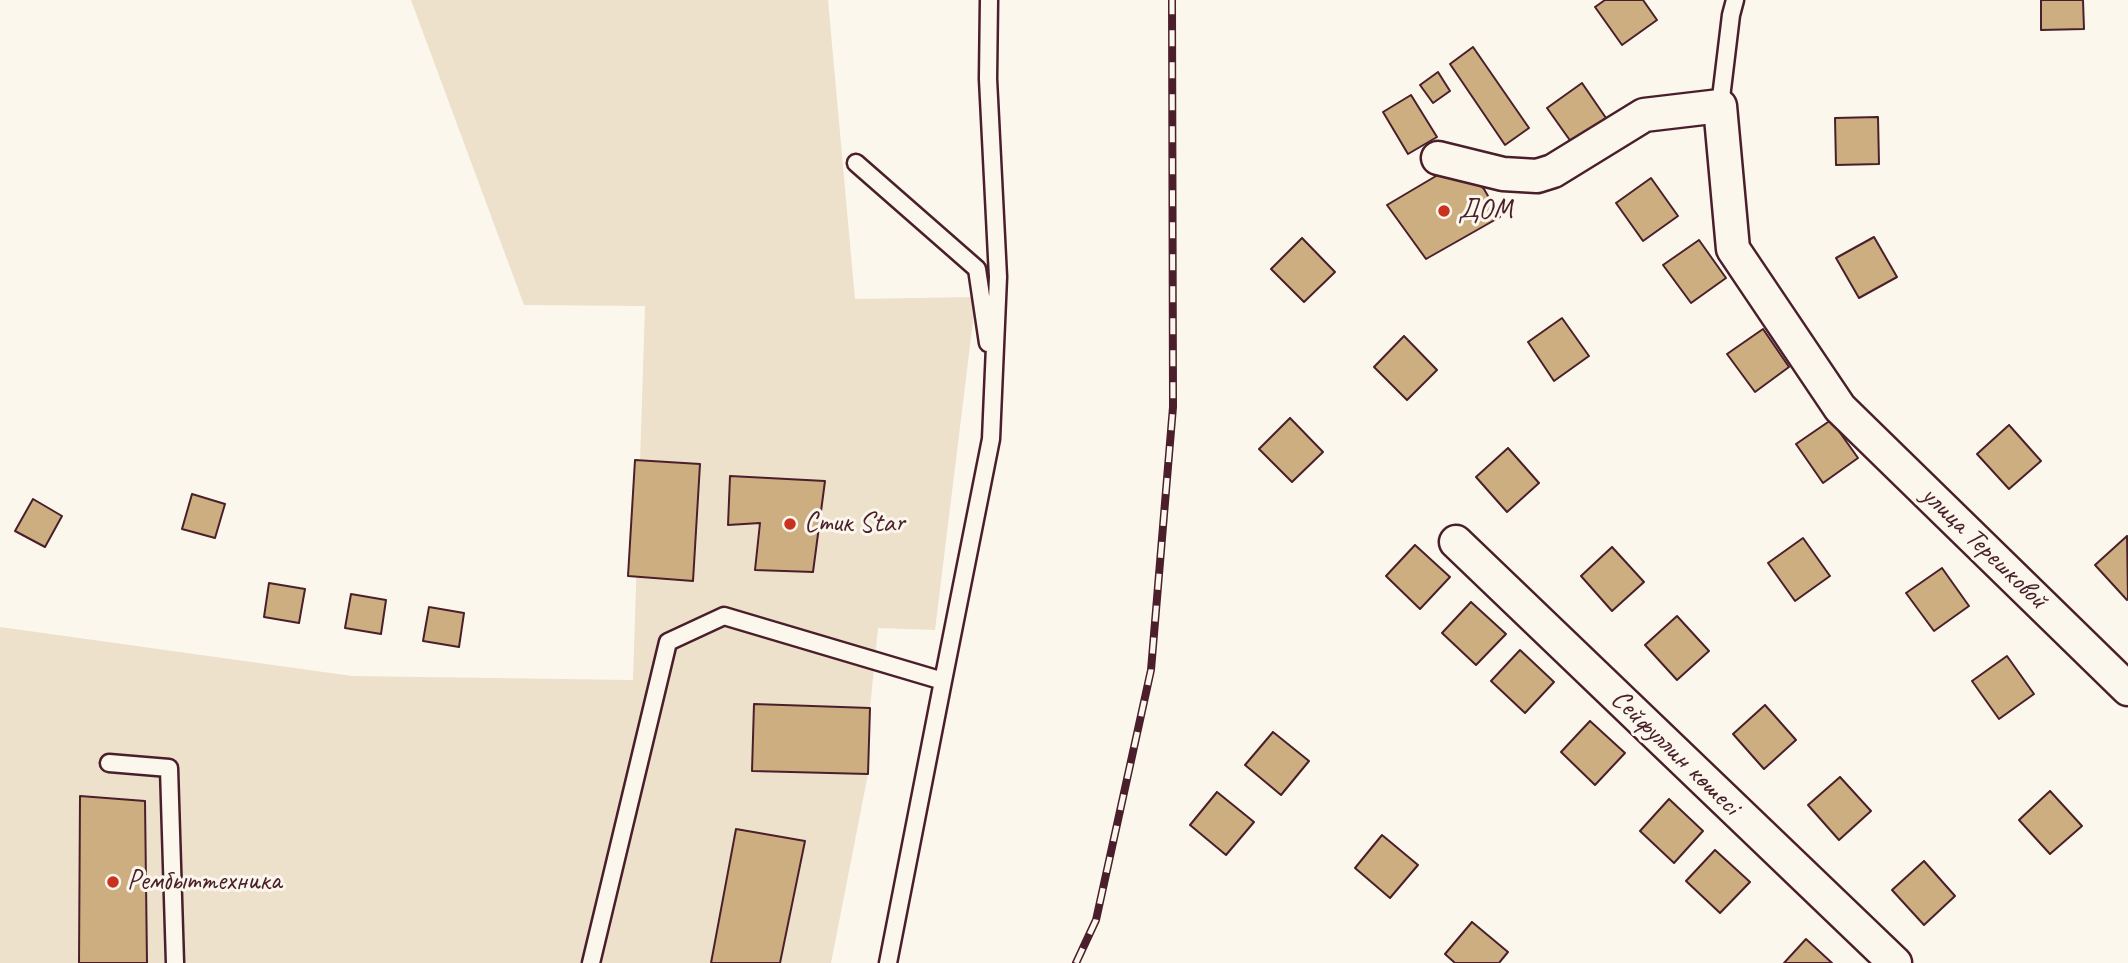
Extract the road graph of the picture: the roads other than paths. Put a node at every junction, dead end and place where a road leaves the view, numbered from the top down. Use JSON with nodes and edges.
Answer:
{"nodes":[{"id":1,"x":989,"y":0,"type":"edge"},
{"id":2,"x":1735,"y":0,"type":"edge"},
{"id":3,"x":1720,"y":106,"type":"junction"},
{"id":4,"x":1438,"y":158,"type":"dead end"},
{"id":5,"x":856,"y":163,"type":"dead end"},
{"id":6,"x":993,"y":383,"type":"junction"},
{"id":7,"x":1456,"y":542,"type":"dead end"},
{"id":8,"x":943,"y":681,"type":"junction"},
{"id":9,"x":2128,"y":688,"type":"edge"},
{"id":10,"x":109,"y":763,"type":"dead end"},
{"id":11,"x":175,"y":963,"type":"edge"},
{"id":12,"x":591,"y":963,"type":"edge"},
{"id":13,"x":888,"y":963,"type":"edge"},
{"id":14,"x":1895,"y":963,"type":"edge"}],
"edges":[{"from":1,"to":6,"type":"lane"},
{"from":2,"to":3,"type":"lane"},
{"from":3,"to":4,"type":"street"},
{"from":3,"to":9,"type":"street","name":"улица Терешковой"},
{"from":5,"to":6,"type":"lane"},
{"from":6,"to":8,"type":"lane"},
{"from":7,"to":14,"type":"street","name":"Сейфуллин көшесі"},
{"from":8,"to":12,"type":"lane"},
{"from":8,"to":13,"type":"lane"},
{"from":10,"to":11,"type":"lane"}]}
